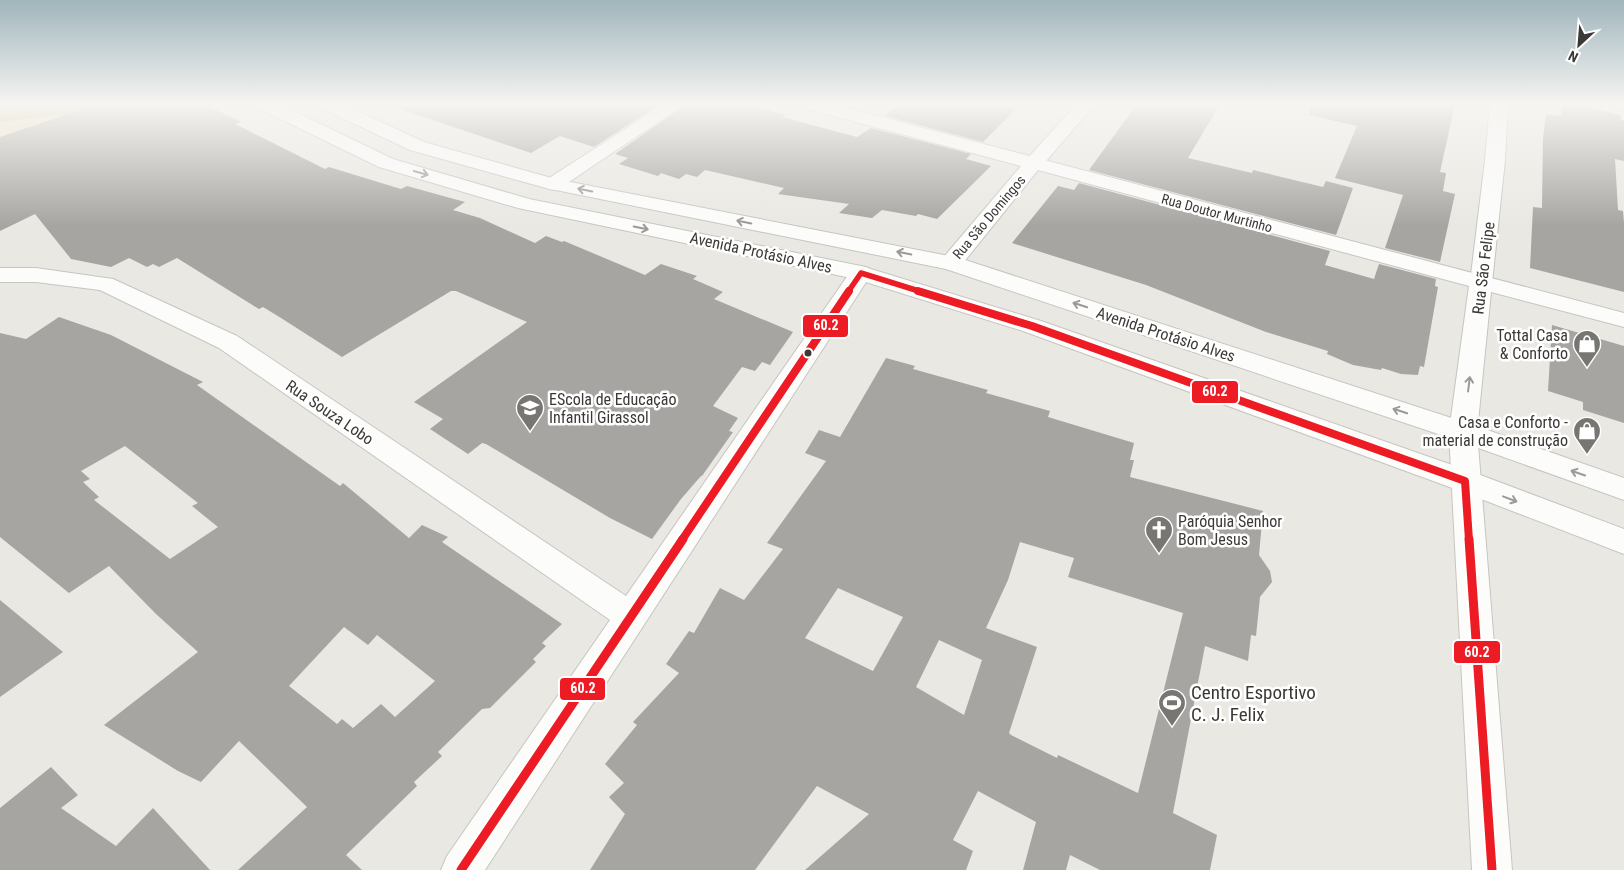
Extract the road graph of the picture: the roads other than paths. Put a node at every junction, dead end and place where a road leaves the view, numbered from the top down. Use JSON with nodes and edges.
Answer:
{"nodes":[{"id":1,"x":348,"y":145,"type":"edge"},
{"id":2,"x":414,"y":145,"type":"edge"},
{"id":3,"x":614,"y":145,"type":"edge"},
{"id":4,"x":961,"y":145,"type":"edge"},
{"id":5,"x":1050,"y":145,"type":"edge"},
{"id":6,"x":1496,"y":145,"type":"edge"},
{"id":7,"x":1033,"y":164,"type":"junction"},
{"id":8,"x":553,"y":184,"type":"junction"},
{"id":9,"x":951,"y":263,"type":"junction"},
{"id":10,"x":861,"y":273,"type":"junction"},
{"id":11,"x":0,"y":275,"type":"edge"},
{"id":12,"x":1481,"y":282,"type":"junction"},
{"id":13,"x":1624,"y":320,"type":"edge"},
{"id":14,"x":1032,"y":326,"type":"junction"},
{"id":15,"x":1463,"y":432,"type":"junction"},
{"id":16,"x":1465,"y":482,"type":"junction"},
{"id":17,"x":1624,"y":489,"type":"edge"},
{"id":18,"x":1624,"y":542,"type":"edge"},
{"id":19,"x":631,"y":617,"type":"junction"},
{"id":20,"x":461,"y":870,"type":"edge"},
{"id":21,"x":1492,"y":870,"type":"edge"}],
"edges":[{"from":1,"to":10,"type":"street","name":"Avenida Protásio Alves","one_way":true},
{"from":2,"to":8,"type":"street","name":"Avenida Protásio Alves"},
{"from":3,"to":8,"type":"street"},
{"from":4,"to":7,"type":"street","name":"Rua Doutor Murtinho"},
{"from":5,"to":7,"type":"street","name":"Rua São Domingos"},
{"from":6,"to":12,"type":"street","name":"Rua São Felipe"},
{"from":7,"to":9,"type":"street","name":"Rua São Domingos"},
{"from":7,"to":12,"type":"street","name":"Rua Doutor Murtinho"},
{"from":9,"to":8,"type":"street","name":"Avenida Protásio Alves","one_way":true},
{"from":9,"to":14,"type":"street"},
{"from":15,"to":9,"type":"street","name":"Avenida Protásio Alves","one_way":true},
{"from":10,"to":14,"type":"street","name":"Avenida Protásio Alves"},
{"from":10,"to":19,"type":"street"},
{"from":11,"to":19,"type":"street","name":"Rua Souza Lobo"},
{"from":12,"to":13,"type":"street","name":"Rua Doutor Murtinho"},
{"from":15,"to":12,"type":"street","name":"Rua São Felipe","one_way":true},
{"from":14,"to":16,"type":"street","name":"Avenida Protásio Alves"},
{"from":15,"to":16,"type":"street","name":"Rua São Felipe"},
{"from":17,"to":15,"type":"street","name":"Avenida Protásio Alves","one_way":true},
{"from":16,"to":18,"type":"street","name":"Avenida Protásio Alves","one_way":true},
{"from":16,"to":21,"type":"street","name":"Rua São Felipe"},
{"from":19,"to":20,"type":"street"}]}
